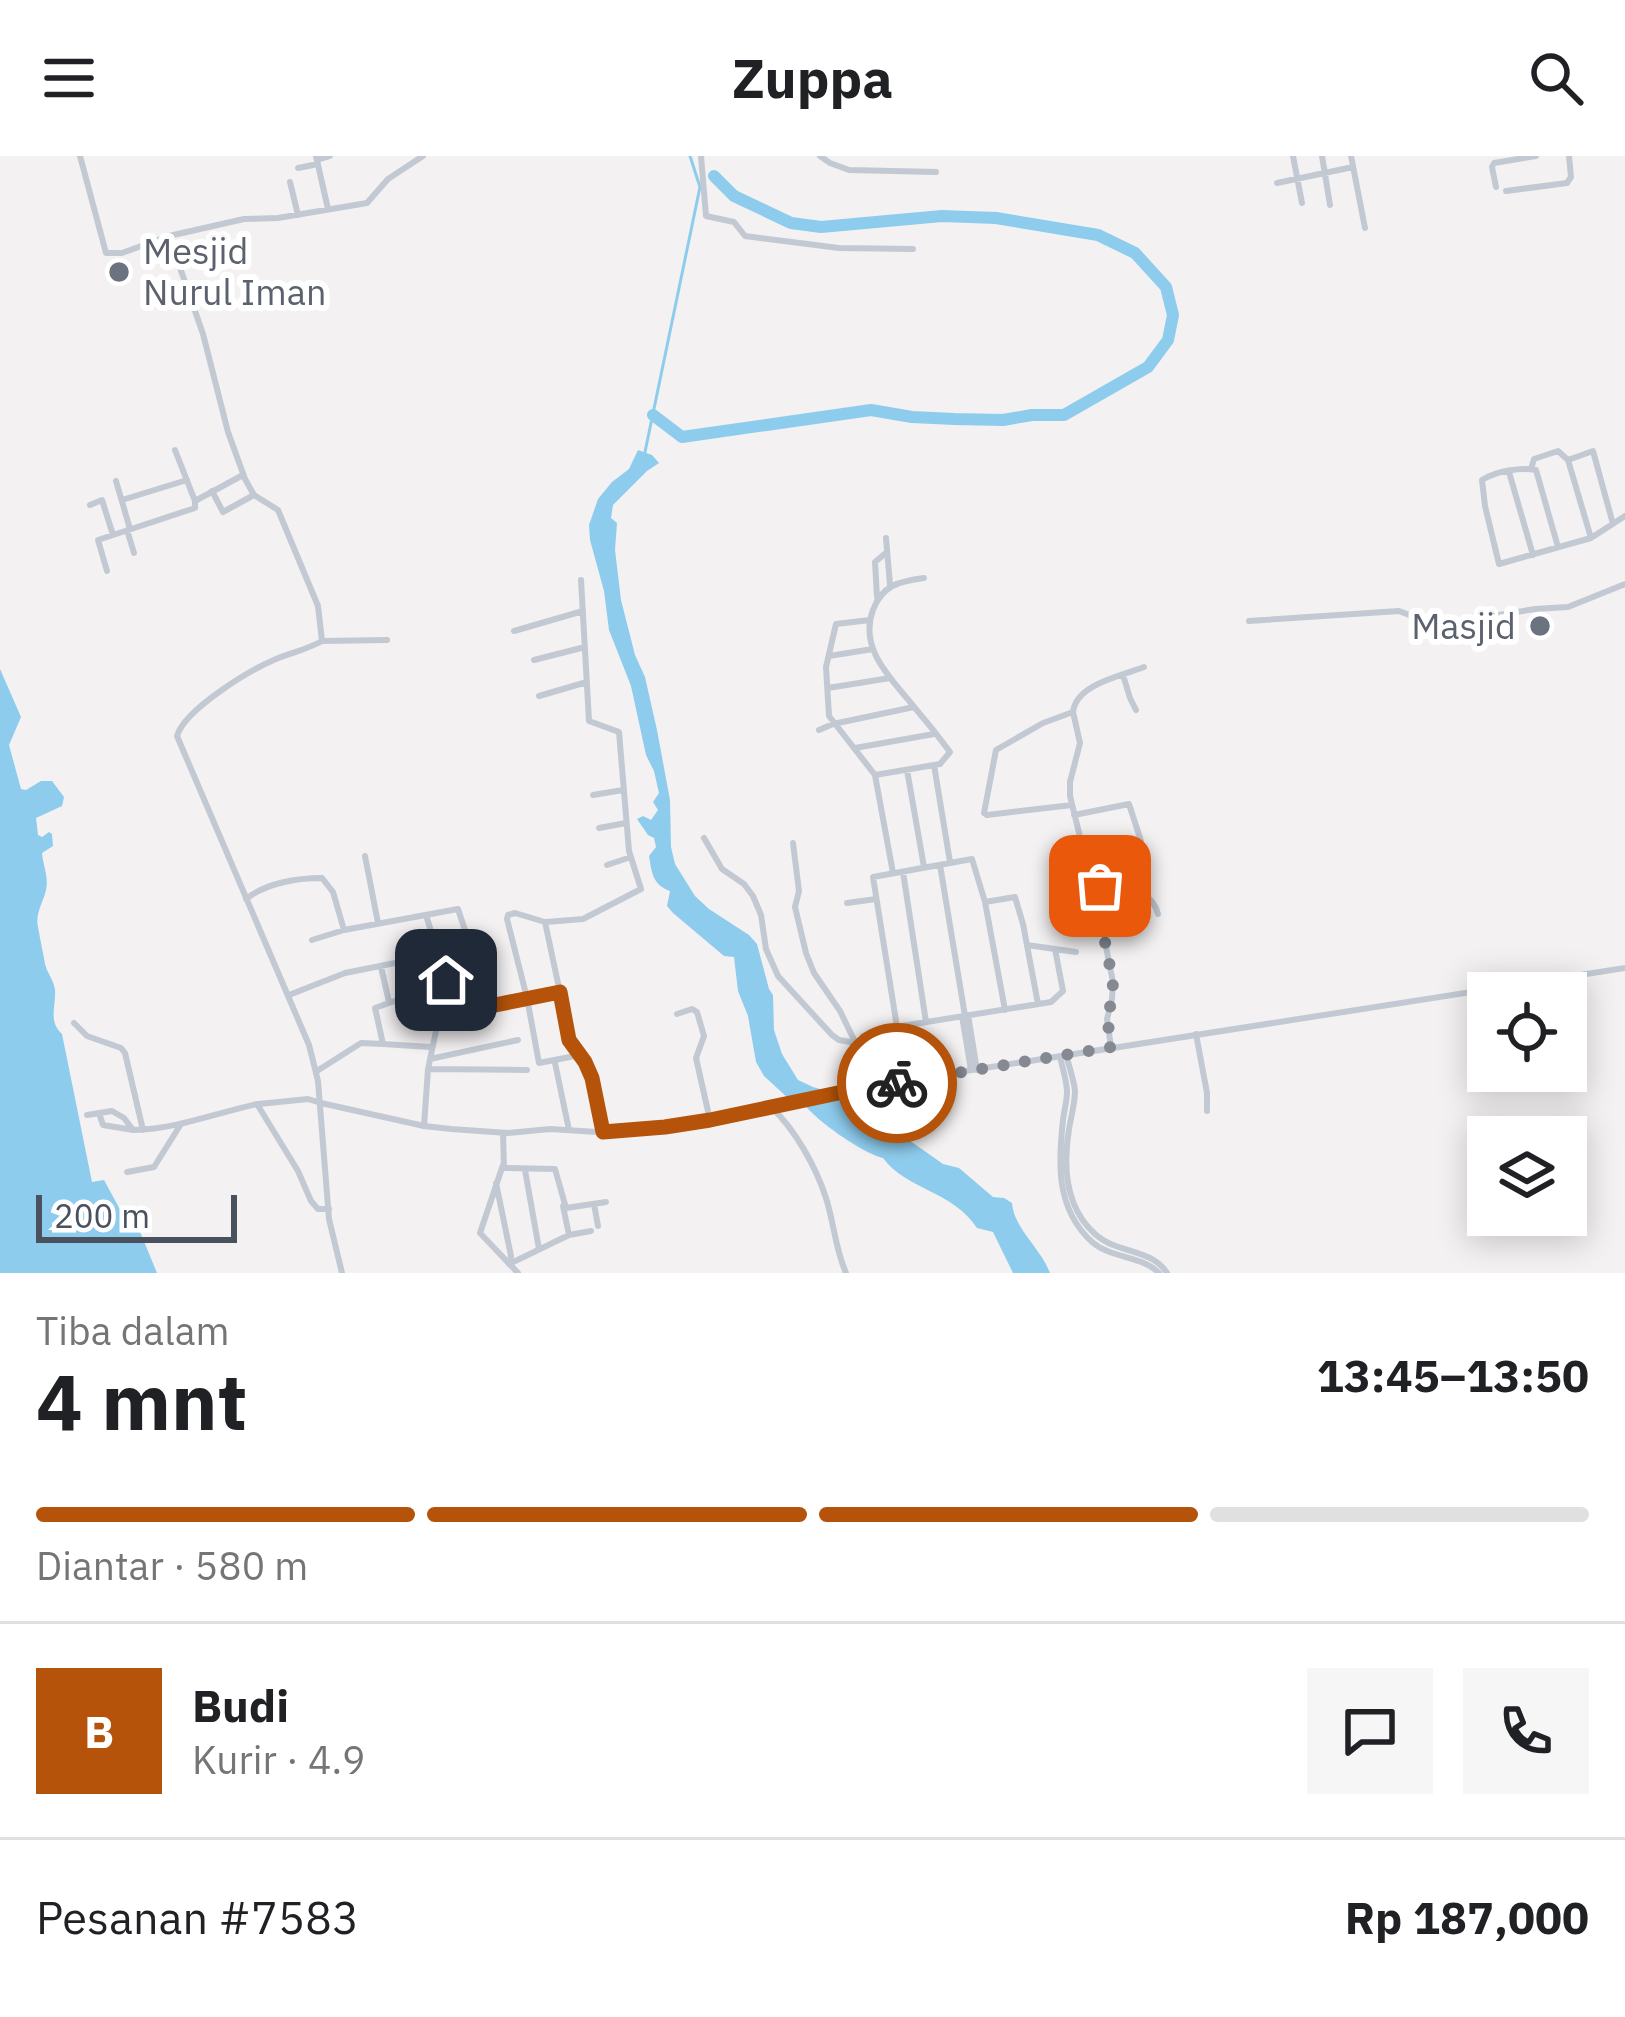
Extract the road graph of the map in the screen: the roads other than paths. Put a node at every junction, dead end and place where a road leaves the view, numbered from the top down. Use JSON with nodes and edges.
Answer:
{"nodes":[{"id":1,"x":80,"y":156,"type":"edge"},
{"id":2,"x":331,"y":156,"type":"edge"},
{"id":3,"x":423,"y":156,"type":"edge"},
{"id":4,"x":701,"y":156,"type":"edge"},
{"id":5,"x":820,"y":156,"type":"edge"},
{"id":6,"x":1293,"y":156,"type":"edge"},
{"id":7,"x":1322,"y":156,"type":"edge"},
{"id":8,"x":1351,"y":156,"type":"edge"},
{"id":9,"x":1536,"y":156,"type":"edge"},
{"id":10,"x":1569,"y":156,"type":"edge"},
{"id":11,"x":317,"y":160,"type":"edge"},
{"id":12,"x":1353,"y":167,"type":"junction"},
{"id":13,"x":298,"y":168,"type":"dead end"},
{"id":14,"x":936,"y":172,"type":"dead end"},
{"id":15,"x":1324,"y":174,"type":"junction"},
{"id":16,"x":1297,"y":180,"type":"junction"},
{"id":17,"x":290,"y":182,"type":"dead end"},
{"id":18,"x":1277,"y":183,"type":"dead end"},
{"id":19,"x":1496,"y":187,"type":"dead end"},
{"id":20,"x":1506,"y":191,"type":"dead end"},
{"id":21,"x":1301,"y":203,"type":"dead end"},
{"id":22,"x":1330,"y":205,"type":"dead end"},
{"id":23,"x":328,"y":209,"type":"junction"},
{"id":24,"x":298,"y":215,"type":"junction"},
{"id":25,"x":1366,"y":228,"type":"dead end"},
{"id":26,"x":170,"y":236,"type":"junction"},
{"id":27,"x":913,"y":249,"type":"dead end"},
{"id":28,"x":175,"y":450,"type":"dead end"},
{"id":29,"x":1568,"y":460,"type":"junction"},
{"id":30,"x":1531,"y":469,"type":"junction"},
{"id":31,"x":1509,"y":472,"type":"junction"},
{"id":32,"x":243,"y":475,"type":"junction"},
{"id":33,"x":187,"y":479,"type":"junction"},
{"id":34,"x":116,"y":481,"type":"dead end"},
{"id":35,"x":212,"y":491,"type":"junction"},
{"id":36,"x":254,"y":495,"type":"junction"},
{"id":37,"x":122,"y":500,"type":"junction"},
{"id":38,"x":195,"y":501,"type":"junction"},
{"id":39,"x":90,"y":505,"type":"dead end"},
{"id":40,"x":1625,"y":516,"type":"edge"},
{"id":41,"x":1613,"y":524,"type":"junction"},
{"id":42,"x":129,"y":530,"type":"junction"},
{"id":43,"x":113,"y":535,"type":"junction"},
{"id":44,"x":886,"y":538,"type":"dead end"},
{"id":45,"x":1592,"y":538,"type":"junction"},
{"id":46,"x":1558,"y":548,"type":"junction"},
{"id":47,"x":887,"y":551,"type":"junction"},
{"id":48,"x":134,"y":554,"type":"dead end"},
{"id":49,"x":1533,"y":555,"type":"junction"},
{"id":50,"x":107,"y":571,"type":"dead end"},
{"id":51,"x":924,"y":578,"type":"dead end"},
{"id":52,"x":581,"y":580,"type":"dead end"},
{"id":53,"x":1625,"y":584,"type":"edge"},
{"id":54,"x":890,"y":585,"type":"junction"},
{"id":55,"x":877,"y":599,"type":"junction"},
{"id":56,"x":583,"y":611,"type":"junction"},
{"id":57,"x":870,"y":620,"type":"junction"},
{"id":58,"x":1250,"y":621,"type":"dead end"},
{"id":59,"x":514,"y":631,"type":"dead end"},
{"id":60,"x":387,"y":640,"type":"dead end"},
{"id":61,"x":322,"y":641,"type":"junction"},
{"id":62,"x":585,"y":647,"type":"junction"},
{"id":63,"x":873,"y":649,"type":"junction"},
{"id":64,"x":828,"y":656,"type":"junction"},
{"id":65,"x":534,"y":660,"type":"dead end"},
{"id":66,"x":1144,"y":668,"type":"dead end"},
{"id":67,"x":1123,"y":675,"type":"junction"},
{"id":68,"x":890,"y":678,"type":"junction"},
{"id":69,"x":587,"y":682,"type":"junction"},
{"id":70,"x":828,"y":688,"type":"junction"},
{"id":71,"x":539,"y":696,"type":"dead end"},
{"id":72,"x":914,"y":706,"type":"junction"},
{"id":73,"x":1136,"y":710,"type":"dead end"},
{"id":74,"x":1073,"y":712,"type":"junction"},
{"id":75,"x":833,"y":724,"type":"junction"},
{"id":76,"x":819,"y":730,"type":"dead end"},
{"id":77,"x":936,"y":734,"type":"junction"},
{"id":78,"x":855,"y":748,"type":"junction"},
{"id":79,"x":934,"y":765,"type":"junction"},
{"id":80,"x":907,"y":770,"type":"junction"},
{"id":81,"x":875,"y":775,"type":"junction"},
{"id":82,"x":622,"y":790,"type":"junction"},
{"id":83,"x":593,"y":795,"type":"dead end"},
{"id":84,"x":1072,"y":806,"type":"junction"},
{"id":85,"x":1074,"y":815,"type":"junction"},
{"id":86,"x":626,"y":823,"type":"junction"},
{"id":87,"x":599,"y":827,"type":"dead end"},
{"id":88,"x":704,"y":838,"type":"dead end"},
{"id":89,"x":1141,"y":841,"type":"dead end"},
{"id":90,"x":793,"y":843,"type":"dead end"},
{"id":91,"x":365,"y":856,"type":"dead end"},
{"id":92,"x":631,"y":857,"type":"junction"},
{"id":93,"x":951,"y":863,"type":"junction"},
{"id":94,"x":607,"y":865,"type":"dead end"},
{"id":95,"x":940,"y":865,"type":"junction"},
{"id":96,"x":924,"y":868,"type":"junction"},
{"id":97,"x":903,"y":872,"type":"junction"},
{"id":98,"x":893,"y":873,"type":"junction"},
{"id":99,"x":876,"y":898,"type":"junction"},
{"id":100,"x":1103,"y":898,"type":"junction"},
{"id":101,"x":246,"y":899,"type":"junction"},
{"id":102,"x":985,"y":902,"type":"junction"},
{"id":103,"x":848,"y":903,"type":"dead end"},
{"id":104,"x":425,"y":914,"type":"junction"},
{"id":105,"x":1158,"y":914,"type":"dead end"},
{"id":106,"x":545,"y":922,"type":"junction"},
{"id":107,"x":378,"y":923,"type":"junction"},
{"id":108,"x":344,"y":930,"type":"junction"},
{"id":109,"x":311,"y":940,"type":"dead end"},
{"id":110,"x":1028,"y":945,"type":"junction"},
{"id":111,"x":1055,"y":949,"type":"junction"},
{"id":112,"x":1076,"y":952,"type":"dead end"},
{"id":113,"x":395,"y":963,"type":"dead end"},
{"id":114,"x":381,"y":967,"type":"junction"},
{"id":115,"x":1625,"y":968,"type":"edge"},
{"id":116,"x":477,"y":972,"type":"junction"},
{"id":117,"x":446,"y":980,"type":"junction"},
{"id":118,"x":560,"y":992,"type":"junction"},
{"id":119,"x":289,"y":995,"type":"junction"},
{"id":120,"x":526,"y":998,"type":"junction"},
{"id":121,"x":389,"y":1003,"type":"junction"},
{"id":122,"x":1038,"y":1004,"type":"junction"},
{"id":123,"x":490,"y":1006,"type":"junction"},
{"id":124,"x":1005,"y":1010,"type":"junction"},
{"id":125,"x":677,"y":1014,"type":"dead end"},
{"id":126,"x":965,"y":1016,"type":"junction"},
{"id":127,"x":926,"y":1022,"type":"junction"},
{"id":128,"x":74,"y":1023,"type":"dead end"},
{"id":129,"x":897,"y":1027,"type":"junction"},
{"id":130,"x":1196,"y":1034,"type":"junction"},
{"id":131,"x":860,"y":1039,"type":"junction"},
{"id":132,"x":518,"y":1040,"type":"dead end"},
{"id":133,"x":383,"y":1044,"type":"junction"},
{"id":134,"x":431,"y":1047,"type":"junction"},
{"id":135,"x":1112,"y":1047,"type":"junction"},
{"id":136,"x":580,"y":1054,"type":"junction"},
{"id":137,"x":1063,"y":1055,"type":"junction"},
{"id":138,"x":430,"y":1059,"type":"junction"},
{"id":139,"x":555,"y":1061,"type":"junction"},
{"id":140,"x":428,"y":1069,"type":"junction"},
{"id":141,"x":527,"y":1070,"type":"dead end"},
{"id":142,"x":974,"y":1070,"type":"junction"},
{"id":143,"x":317,"y":1071,"type":"junction"},
{"id":144,"x":876,"y":1085,"type":"junction"},
{"id":145,"x":321,"y":1102,"type":"junction"},
{"id":146,"x":257,"y":1104,"type":"junction"},
{"id":147,"x":770,"y":1107,"type":"junction"},
{"id":148,"x":1207,"y":1111,"type":"dead end"},
{"id":149,"x":99,"y":1113,"type":"junction"},
{"id":150,"x":88,"y":1115,"type":"dead end"},
{"id":151,"x":710,"y":1120,"type":"junction"},
{"id":152,"x":181,"y":1124,"type":"junction"},
{"id":153,"x":424,"y":1126,"type":"junction"},
{"id":154,"x":138,"y":1130,"type":"junction"},
{"id":155,"x":569,"y":1130,"type":"junction"},
{"id":156,"x":603,"y":1132,"type":"junction"},
{"id":157,"x":502,"y":1133,"type":"junction"},
{"id":158,"x":502,"y":1165,"type":"junction"},
{"id":159,"x":525,"y":1170,"type":"junction"},
{"id":160,"x":127,"y":1172,"type":"dead end"},
{"id":161,"x":496,"y":1183,"type":"junction"},
{"id":162,"x":606,"y":1202,"type":"dead end"},
{"id":163,"x":594,"y":1204,"type":"junction"},
{"id":164,"x":563,"y":1206,"type":"junction"},
{"id":165,"x":328,"y":1209,"type":"junction"},
{"id":166,"x":568,"y":1235,"type":"junction"},
{"id":167,"x":539,"y":1250,"type":"junction"},
{"id":168,"x":509,"y":1264,"type":"junction"},
{"id":169,"x":343,"y":1273,"type":"edge"},
{"id":170,"x":518,"y":1273,"type":"edge"},
{"id":171,"x":846,"y":1273,"type":"edge"},
{"id":172,"x":1163,"y":1273,"type":"edge"}],
"edges":[{"from":1,"to":26,"type":"street"},
{"from":2,"to":11,"type":"street"},
{"from":3,"to":23,"type":"street"},
{"from":4,"to":27,"type":"street"},
{"from":5,"to":14,"type":"street"},
{"from":6,"to":16,"type":"street"},
{"from":7,"to":15,"type":"street"},
{"from":8,"to":12,"type":"street"},
{"from":9,"to":19,"type":"street"},
{"from":10,"to":20,"type":"street"},
{"from":11,"to":13,"type":"street"},
{"from":11,"to":23,"type":"street"},
{"from":12,"to":15,"type":"street"},
{"from":12,"to":25,"type":"street"},
{"from":15,"to":16,"type":"street"},
{"from":15,"to":22,"type":"street"},
{"from":16,"to":18,"type":"street"},
{"from":16,"to":21,"type":"street"},
{"from":17,"to":24,"type":"street"},
{"from":23,"to":24,"type":"street"},
{"from":24,"to":26,"type":"street"},
{"from":26,"to":32,"type":"street"},
{"from":28,"to":33,"type":"street"},
{"from":29,"to":30,"type":"street"},
{"from":29,"to":41,"type":"street"},
{"from":29,"to":45,"type":"street"},
{"from":30,"to":31,"type":"street"},
{"from":30,"to":46,"type":"street"},
{"from":31,"to":49,"type":"street"},
{"from":31,"to":49,"type":"street"},
{"from":32,"to":35,"type":"street"},
{"from":32,"to":36,"type":"street"},
{"from":33,"to":37,"type":"street"},
{"from":33,"to":38,"type":"street"},
{"from":34,"to":37,"type":"street"},
{"from":35,"to":36,"type":"street"},
{"from":35,"to":38,"type":"street"},
{"from":36,"to":61,"type":"street"},
{"from":37,"to":42,"type":"street"},
{"from":38,"to":42,"type":"street"},
{"from":39,"to":43,"type":"street"},
{"from":40,"to":41,"type":"street"},
{"from":41,"to":45,"type":"street"},
{"from":42,"to":43,"type":"street"},
{"from":42,"to":48,"type":"street"},
{"from":43,"to":50,"type":"street"},
{"from":44,"to":47,"type":"street"},
{"from":45,"to":46,"type":"street"},
{"from":46,"to":49,"type":"street"},
{"from":47,"to":54,"type":"street"},
{"from":47,"to":55,"type":"street"},
{"from":51,"to":54,"type":"street"},
{"from":52,"to":56,"type":"street"},
{"from":53,"to":58,"type":"street"},
{"from":54,"to":55,"type":"street"},
{"from":55,"to":57,"type":"street"},
{"from":56,"to":59,"type":"street"},
{"from":56,"to":62,"type":"street"},
{"from":57,"to":63,"type":"street"},
{"from":57,"to":64,"type":"street"},
{"from":60,"to":61,"type":"street"},
{"from":61,"to":101,"type":"street"},
{"from":62,"to":65,"type":"street"},
{"from":62,"to":69,"type":"street"},
{"from":63,"to":64,"type":"street"},
{"from":63,"to":68,"type":"street"},
{"from":64,"to":70,"type":"street"},
{"from":66,"to":67,"type":"street"},
{"from":67,"to":73,"type":"street"},
{"from":67,"to":74,"type":"street"},
{"from":68,"to":70,"type":"street"},
{"from":68,"to":72,"type":"street"},
{"from":69,"to":71,"type":"street"},
{"from":69,"to":82,"type":"street"},
{"from":70,"to":75,"type":"street"},
{"from":72,"to":75,"type":"street"},
{"from":72,"to":77,"type":"street"},
{"from":74,"to":84,"type":"street"},
{"from":74,"to":84,"type":"street"},
{"from":75,"to":76,"type":"street"},
{"from":75,"to":78,"type":"street"},
{"from":77,"to":78,"type":"street"},
{"from":77,"to":79,"type":"street"},
{"from":78,"to":81,"type":"street"},
{"from":79,"to":80,"type":"street"},
{"from":79,"to":93,"type":"street"},
{"from":80,"to":81,"type":"street"},
{"from":80,"to":96,"type":"street"},
{"from":81,"to":98,"type":"street"},
{"from":82,"to":83,"type":"street"},
{"from":82,"to":86,"type":"street"},
{"from":84,"to":85,"type":"street"},
{"from":85,"to":89,"type":"street"},
{"from":85,"to":100,"type":"street"},
{"from":86,"to":87,"type":"street"},
{"from":86,"to":92,"type":"street"},
{"from":88,"to":131,"type":"street"},
{"from":90,"to":131,"type":"street"},
{"from":91,"to":107,"type":"street"},
{"from":92,"to":94,"type":"street"},
{"from":92,"to":106,"type":"street"},
{"from":93,"to":95,"type":"street"},
{"from":93,"to":102,"type":"street"},
{"from":95,"to":96,"type":"street"},
{"from":95,"to":126,"type":"street"},
{"from":96,"to":97,"type":"street"},
{"from":97,"to":98,"type":"street"},
{"from":97,"to":127,"type":"street"},
{"from":98,"to":99,"type":"street"},
{"from":99,"to":103,"type":"street"},
{"from":99,"to":129,"type":"street"},
{"from":100,"to":105,"type":"street"},
{"from":100,"to":135,"type":"street"},
{"from":101,"to":108,"type":"street"},
{"from":101,"to":119,"type":"street"},
{"from":102,"to":110,"type":"street"},
{"from":102,"to":124,"type":"street"},
{"from":104,"to":107,"type":"street"},
{"from":104,"to":116,"type":"street"},
{"from":104,"to":117,"type":"street"},
{"from":106,"to":118,"type":"street"},
{"from":106,"to":120,"type":"street"},
{"from":107,"to":108,"type":"street"},
{"from":108,"to":109,"type":"street"},
{"from":110,"to":111,"type":"street"},
{"from":110,"to":122,"type":"street"},
{"from":111,"to":112,"type":"street"},
{"from":111,"to":122,"type":"street"},
{"from":113,"to":114,"type":"street"},
{"from":114,"to":119,"type":"street"},
{"from":114,"to":121,"type":"street"},
{"from":115,"to":130,"type":"street"},
{"from":116,"to":117,"type":"street"},
{"from":116,"to":123,"type":"street"},
{"from":117,"to":121,"type":"street"},
{"from":118,"to":120,"type":"street"},
{"from":118,"to":136,"type":"street"},
{"from":119,"to":143,"type":"street"},
{"from":120,"to":123,"type":"street"},
{"from":120,"to":139,"type":"street"},
{"from":121,"to":133,"type":"street"},
{"from":122,"to":124,"type":"street"},
{"from":123,"to":134,"type":"street"},
{"from":124,"to":126,"type":"street"},
{"from":125,"to":151,"type":"street"},
{"from":126,"to":127,"type":"street"},
{"from":126,"to":142,"type":"street"},
{"from":127,"to":129,"type":"street"},
{"from":128,"to":154,"type":"street"},
{"from":129,"to":131,"type":"street"},
{"from":130,"to":135,"type":"street"},
{"from":130,"to":148,"type":"street"},
{"from":131,"to":144,"type":"street"},
{"from":132,"to":138,"type":"street"},
{"from":133,"to":134,"type":"street"},
{"from":133,"to":143,"type":"street"},
{"from":134,"to":138,"type":"street"},
{"from":135,"to":137,"type":"street"},
{"from":136,"to":139,"type":"street"},
{"from":136,"to":156,"type":"street"},
{"from":137,"to":142,"type":"street"},
{"from":137,"to":172,"type":"street"},
{"from":138,"to":140,"type":"street"},
{"from":139,"to":155,"type":"street"},
{"from":140,"to":141,"type":"street"},
{"from":140,"to":153,"type":"street"},
{"from":142,"to":144,"type":"street"},
{"from":143,"to":145,"type":"street"},
{"from":144,"to":147,"type":"street"},
{"from":145,"to":146,"type":"street"},
{"from":145,"to":153,"type":"street"},
{"from":145,"to":165,"type":"street"},
{"from":146,"to":152,"type":"street"},
{"from":146,"to":165,"type":"street"},
{"from":147,"to":151,"type":"street"},
{"from":147,"to":171,"type":"street"},
{"from":149,"to":150,"type":"street"},
{"from":149,"to":154,"type":"street"},
{"from":149,"to":154,"type":"street"},
{"from":151,"to":156,"type":"street"},
{"from":152,"to":154,"type":"street"},
{"from":152,"to":160,"type":"street"},
{"from":153,"to":157,"type":"street"},
{"from":155,"to":156,"type":"street"},
{"from":155,"to":157,"type":"street"},
{"from":157,"to":158,"type":"street"},
{"from":158,"to":159,"type":"street"},
{"from":158,"to":161,"type":"street"},
{"from":159,"to":164,"type":"street"},
{"from":159,"to":167,"type":"street"},
{"from":161,"to":168,"type":"street"},
{"from":161,"to":168,"type":"street"},
{"from":162,"to":163,"type":"street"},
{"from":163,"to":164,"type":"street"},
{"from":163,"to":166,"type":"street"},
{"from":164,"to":166,"type":"street"},
{"from":165,"to":169,"type":"street"},
{"from":166,"to":167,"type":"street"},
{"from":167,"to":168,"type":"street"},
{"from":168,"to":170,"type":"street"}]}
